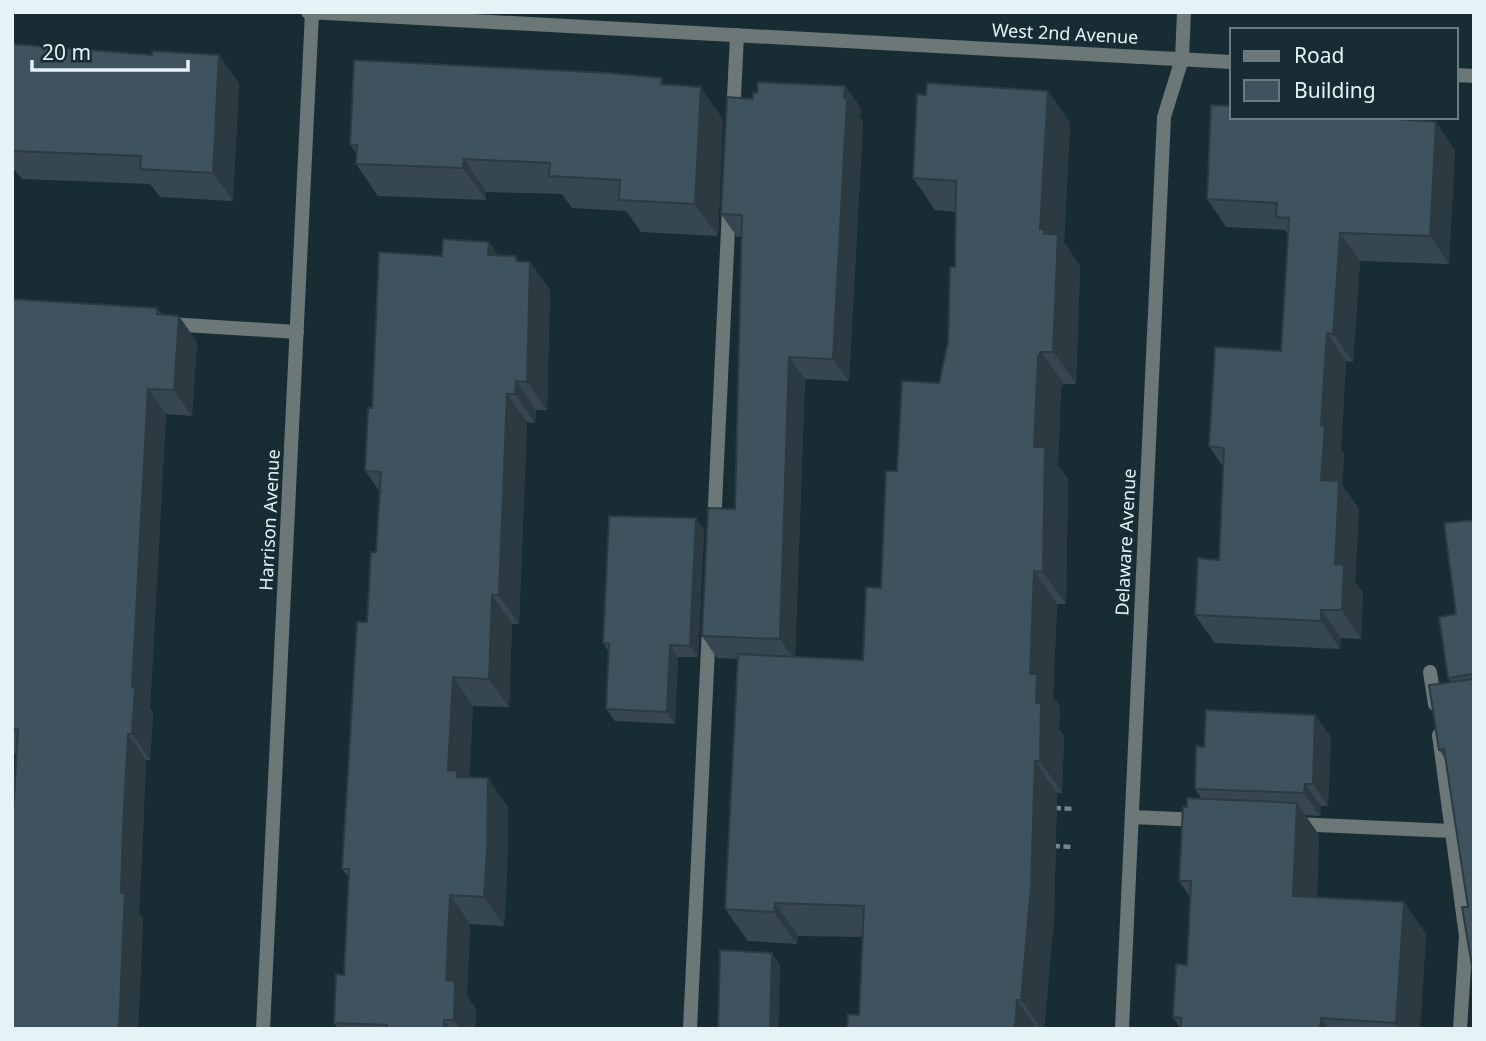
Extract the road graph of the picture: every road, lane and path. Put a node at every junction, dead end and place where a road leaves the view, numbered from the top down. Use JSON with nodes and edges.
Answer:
{"nodes":[{"id":1,"x":311,"y":12,"type":"edge"},
{"id":2,"x":1184,"y":12,"type":"edge"},
{"id":3,"x":737,"y":35,"type":"junction"},
{"id":4,"x":1182,"y":59,"type":"junction"},
{"id":5,"x":1230,"y":62,"type":"edge"},
{"id":6,"x":732,"y":132,"type":"edge"},
{"id":7,"x":730,"y":187,"type":"edge"},
{"id":8,"x":150,"y":323,"type":"edge"},
{"id":9,"x":297,"y":332,"type":"junction"},
{"id":10,"x":713,"y":546,"type":"edge"},
{"id":11,"x":710,"y":615,"type":"edge"},
{"id":12,"x":1430,"y":672,"type":"dead end"},
{"id":13,"x":1047,"y":808,"type":"dead end"},
{"id":14,"x":1074,"y":809,"type":"dead end"},
{"id":15,"x":1132,"y":817,"type":"junction"},
{"id":16,"x":1216,"y":820,"type":"edge"},
{"id":17,"x":1285,"y":824,"type":"edge"},
{"id":18,"x":1452,"y":831,"type":"junction"},
{"id":19,"x":1045,"y":845,"type":"dead end"},
{"id":20,"x":1072,"y":847,"type":"dead end"},
{"id":21,"x":263,"y":1029,"type":"edge"},
{"id":22,"x":690,"y":1029,"type":"edge"},
{"id":23,"x":1122,"y":1029,"type":"edge"},
{"id":24,"x":1460,"y":1029,"type":"edge"}],
"edges":[{"from":1,"to":3,"type":"street","name":"West 2nd Avenue"},
{"from":1,"to":9,"type":"street","name":"Harrison Avenue"},
{"from":2,"to":4,"type":"street","name":"Delaware Avenue"},
{"from":3,"to":4,"type":"street","name":"West 2nd Avenue"},
{"from":3,"to":6,"type":"street"},
{"from":4,"to":5,"type":"street","name":"West 2nd Avenue"},
{"from":4,"to":15,"type":"street","name":"Delaware Avenue"},
{"from":7,"to":10,"type":"street"},
{"from":8,"to":9,"type":"street"},
{"from":9,"to":21,"type":"street","name":"Harrison Avenue"},
{"from":11,"to":22,"type":"street"},
{"from":12,"to":18,"type":"street"},
{"from":13,"to":14,"type":"path"},
{"from":15,"to":16,"type":"street"},
{"from":15,"to":23,"type":"street","name":"Delaware Avenue"},
{"from":17,"to":18,"type":"street"},
{"from":18,"to":24,"type":"street"},
{"from":19,"to":20,"type":"path"}]}
